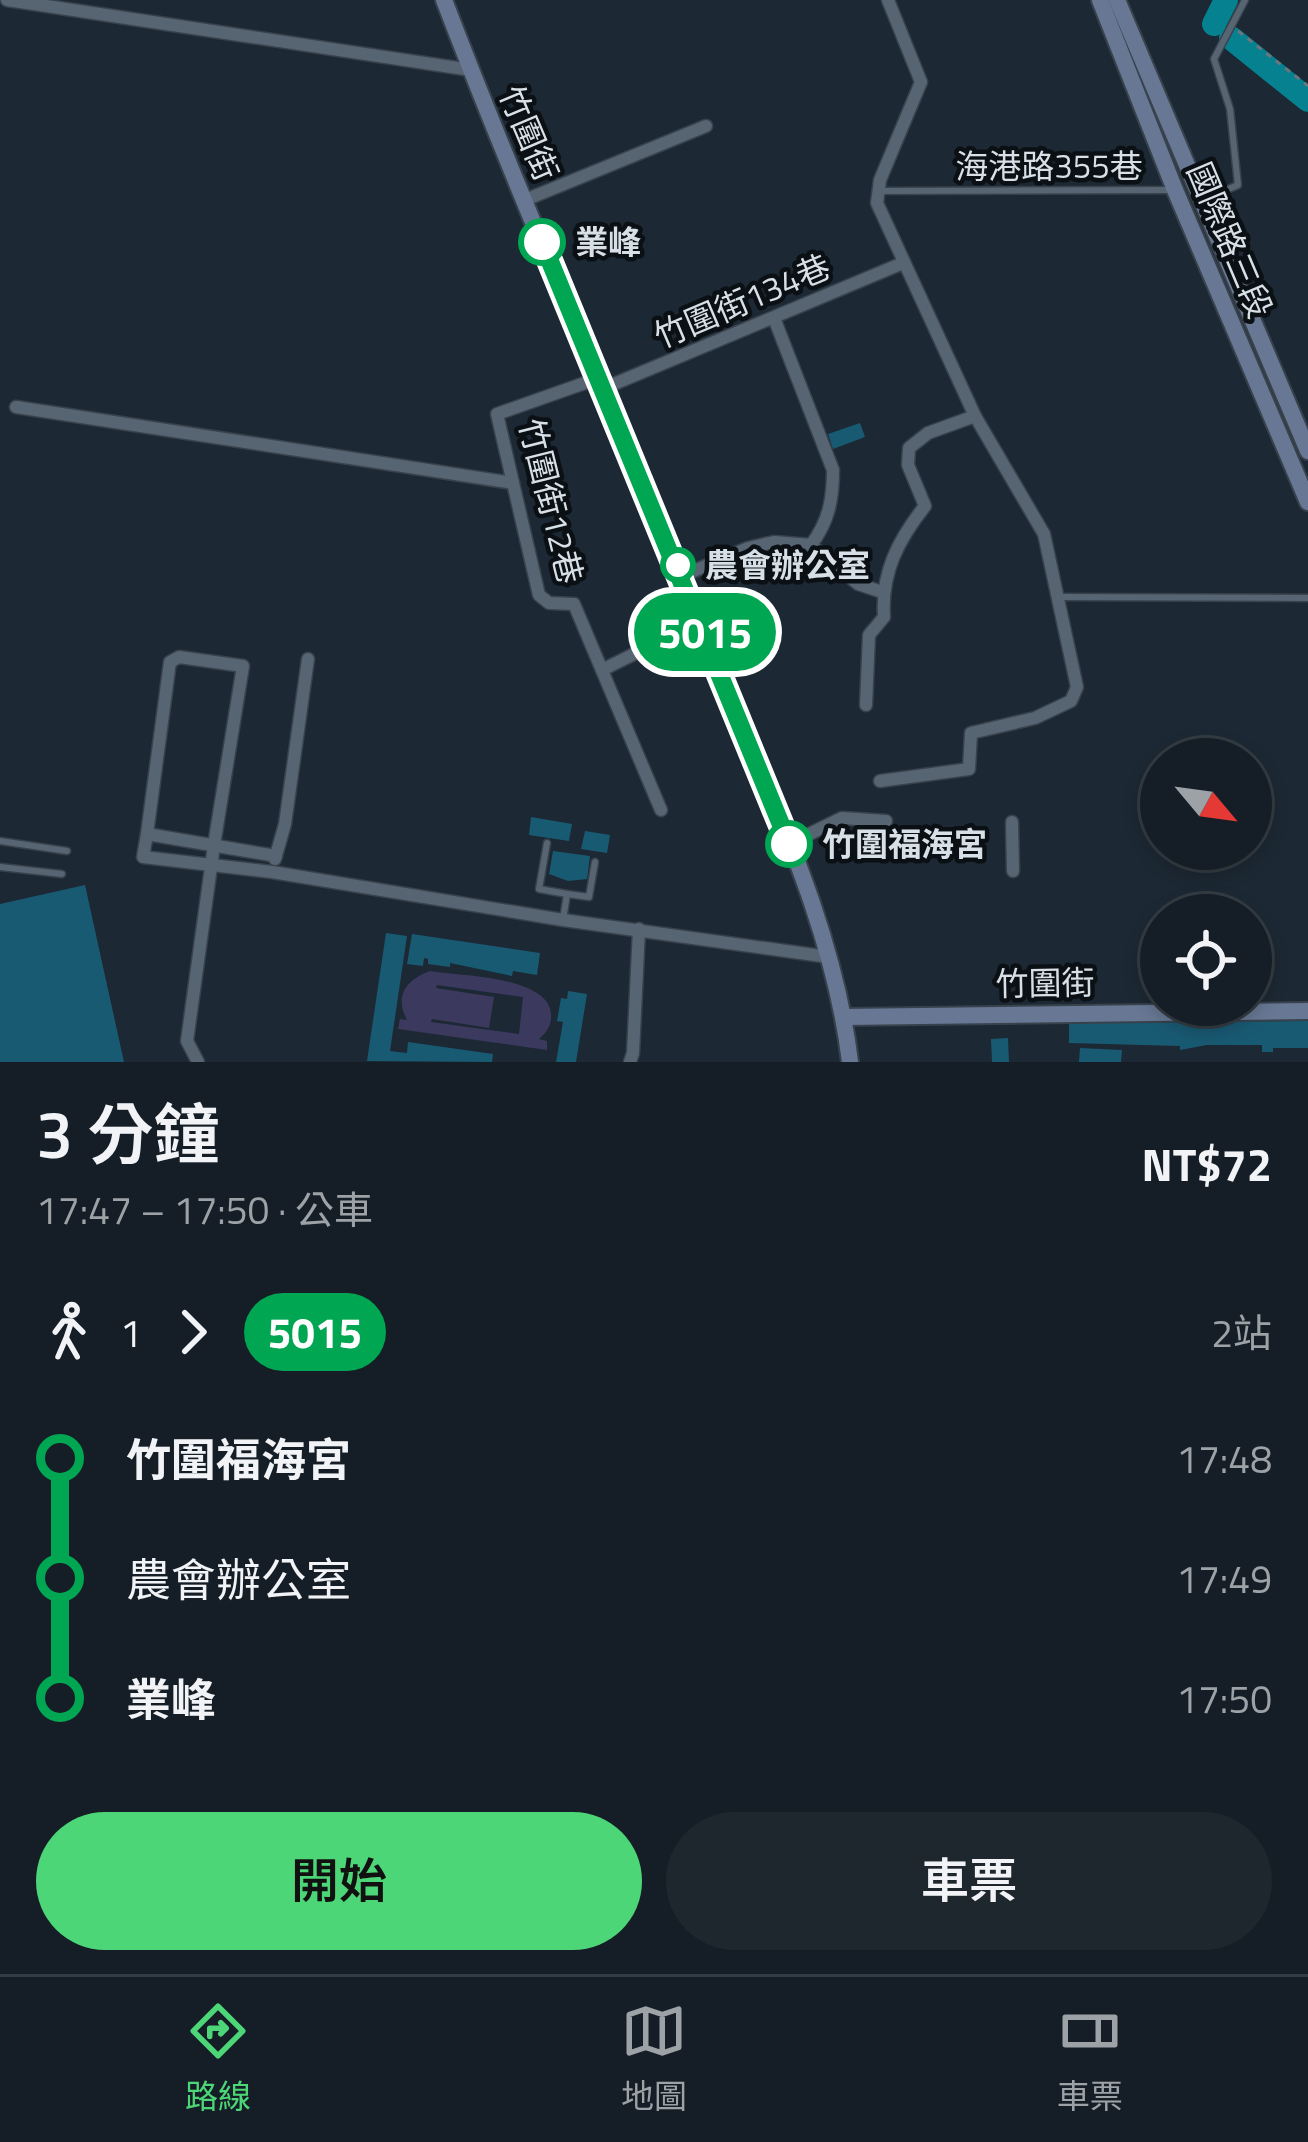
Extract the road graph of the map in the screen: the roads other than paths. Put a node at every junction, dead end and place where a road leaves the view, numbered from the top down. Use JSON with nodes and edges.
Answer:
{"nodes":[{"id":1,"x":7,"y":0,"type":"edge"},
{"id":2,"x":444,"y":0,"type":"edge"},
{"id":3,"x":888,"y":0,"type":"edge"},
{"id":4,"x":1100,"y":0,"type":"edge"},
{"id":5,"x":1117,"y":0,"type":"edge"},
{"id":6,"x":1245,"y":0,"type":"edge"},
{"id":7,"x":471,"y":70,"type":"junction"},
{"id":8,"x":706,"y":126,"type":"dead end"},
{"id":9,"x":1194,"y":188,"type":"junction"},
{"id":10,"x":1174,"y":190,"type":"junction"},
{"id":11,"x":877,"y":191,"type":"junction"},
{"id":12,"x":525,"y":200,"type":"junction"},
{"id":13,"x":903,"y":263,"type":"junction"},
{"id":14,"x":774,"y":318,"type":"junction"},
{"id":15,"x":601,"y":384,"type":"junction"},
{"id":16,"x":16,"y":407,"type":"dead end"},
{"id":17,"x":975,"y":416,"type":"junction"},
{"id":18,"x":1308,"y":451,"type":"edge"},
{"id":19,"x":513,"y":483,"type":"junction"},
{"id":20,"x":1308,"y":502,"type":"edge"},
{"id":21,"x":812,"y":545,"type":"junction"},
{"id":22,"x":682,"y":576,"type":"junction"},
{"id":23,"x":882,"y":592,"type":"junction"},
{"id":24,"x":1059,"y":597,"type":"junction"},
{"id":25,"x":1308,"y":598,"type":"edge"},
{"id":26,"x":700,"y":621,"type":"junction"},
{"id":27,"x":308,"y":659,"type":"dead end"},
{"id":28,"x":602,"y":670,"type":"junction"},
{"id":29,"x":866,"y":705,"type":"dead end"},
{"id":30,"x":880,"y":782,"type":"dead end"},
{"id":31,"x":661,"y":810,"type":"dead end"},
{"id":32,"x":886,"y":821,"type":"dead end"},
{"id":33,"x":1012,"y":822,"type":"dead end"},
{"id":34,"x":147,"y":835,"type":"junction"},
{"id":35,"x":0,"y":841,"type":"edge"},
{"id":36,"x":547,"y":843,"type":"dead end"},
{"id":37,"x":789,"y":844,"type":"junction"},
{"id":38,"x":214,"y":845,"type":"junction"},
{"id":39,"x":67,"y":851,"type":"dead end"},
{"id":40,"x":276,"y":856,"type":"junction"},
{"id":41,"x":595,"y":862,"type":"dead end"},
{"id":42,"x":0,"y":867,"type":"edge"},
{"id":43,"x":211,"y":867,"type":"junction"},
{"id":44,"x":1013,"y":871,"type":"dead end"},
{"id":45,"x":272,"y":872,"type":"junction"},
{"id":46,"x":62,"y":874,"type":"dead end"},
{"id":47,"x":567,"y":893,"type":"junction"},
{"id":48,"x":562,"y":920,"type":"junction"},
{"id":49,"x":639,"y":929,"type":"junction"},
{"id":50,"x":829,"y":957,"type":"junction"},
{"id":51,"x":1308,"y":1011,"type":"edge"},
{"id":52,"x":844,"y":1017,"type":"junction"},
{"id":53,"x":198,"y":1062,"type":"edge"},
{"id":54,"x":630,"y":1062,"type":"edge"},
{"id":55,"x":850,"y":1062,"type":"edge"}],
"edges":[{"from":1,"to":7,"type":"street"},
{"from":2,"to":7,"type":"street","name":"竹圍街"},
{"from":3,"to":11,"type":"street"},
{"from":4,"to":10,"type":"street","name":"國際路三段"},
{"from":5,"to":9,"type":"street","name":"國際路三段"},
{"from":6,"to":9,"type":"lane","name":"海港路355巷"},
{"from":7,"to":12,"type":"street","name":"竹圍街"},
{"from":8,"to":12,"type":"street"},
{"from":9,"to":10,"type":"lane","name":"海港路355巷"},
{"from":9,"to":18,"type":"street","name":"國際路三段"},
{"from":10,"to":11,"type":"lane","name":"海港路355巷"},
{"from":10,"to":20,"type":"street","name":"國際路三段"},
{"from":11,"to":13,"type":"street"},
{"from":12,"to":15,"type":"street","name":"竹圍街"},
{"from":13,"to":14,"type":"street","name":"竹圍街134巷"},
{"from":13,"to":17,"type":"street"},
{"from":14,"to":15,"type":"street","name":"竹圍街134巷"},
{"from":14,"to":21,"type":"street"},
{"from":15,"to":19,"type":"street","name":"竹圍街12巷"},
{"from":15,"to":22,"type":"street","name":"竹圍街"},
{"from":16,"to":19,"type":"street"},
{"from":17,"to":23,"type":"street"},
{"from":17,"to":24,"type":"street"},
{"from":19,"to":28,"type":"street","name":"竹圍街12巷"},
{"from":21,"to":22,"type":"street"},
{"from":21,"to":23,"type":"street"},
{"from":22,"to":26,"type":"street","name":"竹圍街"},
{"from":23,"to":29,"type":"street"},
{"from":24,"to":25,"type":"lane"},
{"from":24,"to":30,"type":"street"},
{"from":26,"to":28,"type":"street"},
{"from":26,"to":37,"type":"street","name":"竹圍街"},
{"from":27,"to":40,"type":"street"},
{"from":28,"to":31,"type":"street","name":"竹圍街12巷"},
{"from":32,"to":37,"type":"street"},
{"from":33,"to":44,"type":"street"},
{"from":34,"to":38,"type":"street"},
{"from":34,"to":38,"type":"street"},
{"from":34,"to":43,"type":"street"},
{"from":35,"to":39,"type":"lane"},
{"from":36,"to":47,"type":"lane"},
{"from":37,"to":50,"type":"street","name":"竹圍街"},
{"from":38,"to":40,"type":"street"},
{"from":38,"to":43,"type":"street"},
{"from":40,"to":45,"type":"street"},
{"from":41,"to":47,"type":"lane"},
{"from":42,"to":46,"type":"lane"},
{"from":43,"to":45,"type":"street"},
{"from":43,"to":53,"type":"street"},
{"from":45,"to":48,"type":"street"},
{"from":47,"to":48,"type":"lane"},
{"from":48,"to":49,"type":"street"},
{"from":49,"to":50,"type":"street"},
{"from":49,"to":54,"type":"street"},
{"from":50,"to":52,"type":"street","name":"竹圍街"},
{"from":51,"to":52,"type":"street","name":"竹圍街"},
{"from":52,"to":55,"type":"street"}]}
